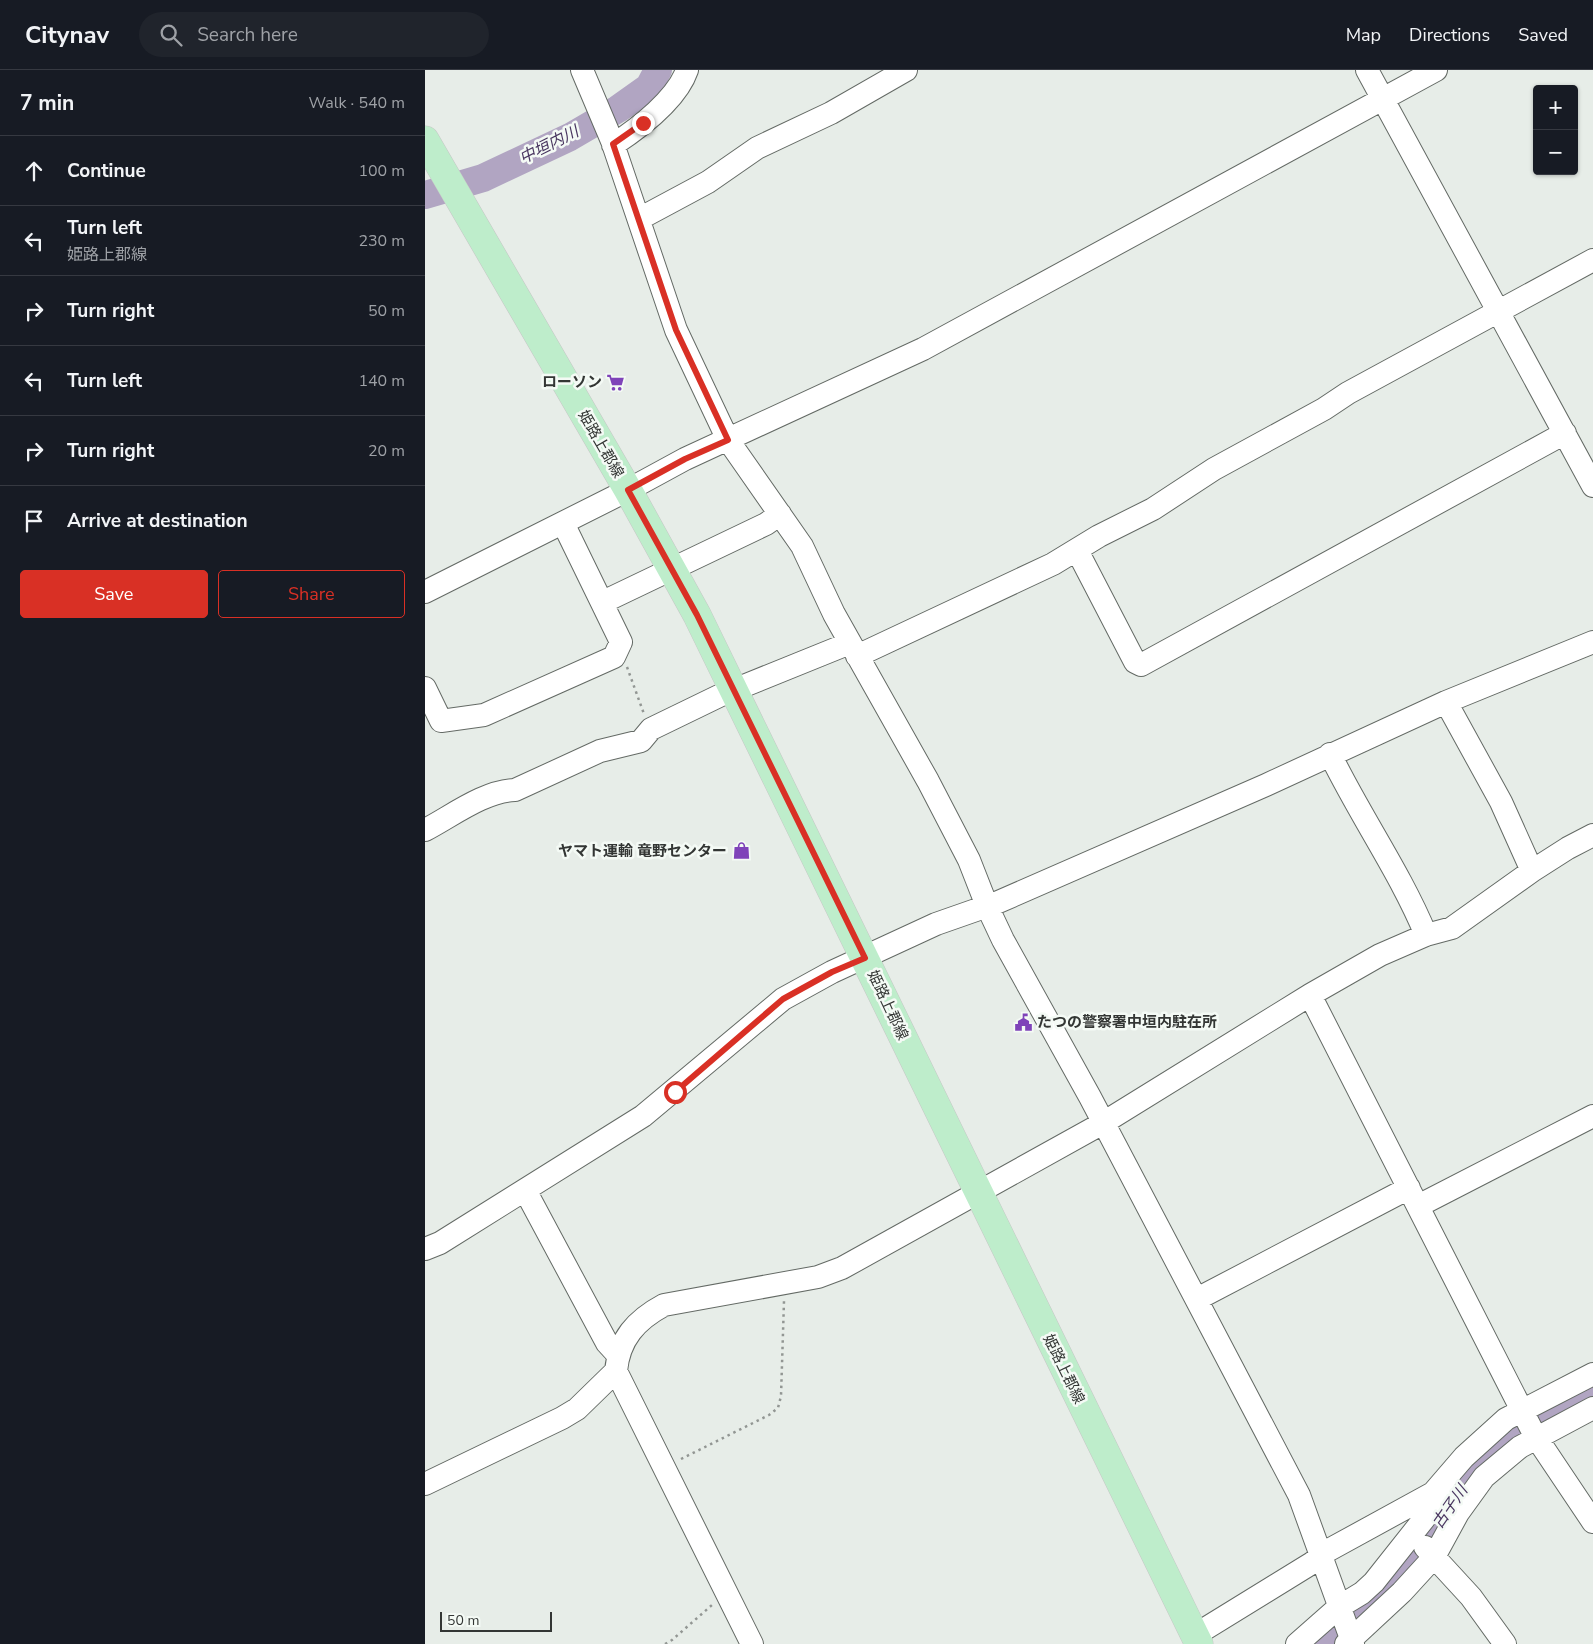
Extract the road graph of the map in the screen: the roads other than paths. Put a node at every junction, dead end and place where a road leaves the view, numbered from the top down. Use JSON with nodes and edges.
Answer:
{"nodes":[{"id":1,"x":582,"y":70,"type":"edge"},
{"id":2,"x":687,"y":70,"type":"edge"},
{"id":3,"x":907,"y":70,"type":"edge"},
{"id":4,"x":1367,"y":70,"type":"edge"},
{"id":5,"x":1436,"y":70,"type":"edge"},
{"id":6,"x":1382,"y":99,"type":"junction"},
{"id":7,"x":613,"y":143,"type":"junction"},
{"id":8,"x":431,"y":151,"type":"edge"},
{"id":9,"x":639,"y":219,"type":"junction"},
{"id":10,"x":1593,"y":260,"type":"edge"},
{"id":11,"x":1498,"y":312,"type":"junction"},
{"id":12,"x":1565,"y":433,"type":"junction"},
{"id":13,"x":728,"y":440,"type":"junction"},
{"id":14,"x":1593,"y":486,"type":"edge"},
{"id":15,"x":628,"y":490,"type":"junction"},
{"id":16,"x":780,"y":514,"type":"junction"},
{"id":17,"x":563,"y":523,"type":"junction"},
{"id":18,"x":1074,"y":553,"type":"junction"},
{"id":19,"x":671,"y":569,"type":"junction"},
{"id":20,"x":425,"y":592,"type":"edge"},
{"id":21,"x":603,"y":602,"type":"junction"},
{"id":22,"x":1593,"y":642,"type":"edge"},
{"id":23,"x":854,"y":650,"type":"junction"},
{"id":24,"x":425,"y":688,"type":"edge"},
{"id":25,"x":734,"y":690,"type":"junction"},
{"id":26,"x":1446,"y":702,"type":"junction"},
{"id":27,"x":1331,"y":754,"type":"junction"},
{"id":28,"x":425,"y":830,"type":"edge"},
{"id":29,"x":1593,"y":835,"type":"edge"},
{"id":30,"x":1531,"y":871,"type":"junction"},
{"id":31,"x":987,"y":906,"type":"junction"},
{"id":32,"x":1426,"y":936,"type":"junction"},
{"id":33,"x":865,"y":958,"type":"junction"},
{"id":34,"x":1310,"y":995,"type":"junction"},
{"id":35,"x":1593,"y":1116,"type":"edge"},
{"id":36,"x":1103,"y":1123,"type":"junction"},
{"id":37,"x":525,"y":1190,"type":"junction"},
{"id":38,"x":978,"y":1194,"type":"junction"},
{"id":39,"x":1413,"y":1197,"type":"junction"},
{"id":40,"x":425,"y":1250,"type":"edge"},
{"id":41,"x":1197,"y":1299,"type":"junction"},
{"id":42,"x":617,"y":1363,"type":"junction"},
{"id":43,"x":1593,"y":1374,"type":"edge"},
{"id":44,"x":1593,"y":1408,"type":"edge"},
{"id":45,"x":1530,"y":1425,"type":"junction"},
{"id":46,"x":1443,"y":1482,"type":"junction"},
{"id":47,"x":425,"y":1484,"type":"edge"},
{"id":48,"x":1593,"y":1522,"type":"edge"},
{"id":49,"x":1424,"y":1545,"type":"junction"},
{"id":50,"x":1320,"y":1557,"type":"junction"},
{"id":51,"x":1340,"y":1610,"type":"junction"},
{"id":52,"x":1197,"y":1639,"type":"edge"},
{"id":53,"x":1350,"y":1641,"type":"edge"},
{"id":54,"x":752,"y":1644,"type":"edge"},
{"id":55,"x":1297,"y":1644,"type":"edge"},
{"id":56,"x":1505,"y":1644,"type":"edge"}],
"edges":[{"from":1,"to":7,"type":"street"},
{"from":2,"to":7,"type":"street"},
{"from":3,"to":9,"type":"street"},
{"from":4,"to":6,"type":"street"},
{"from":5,"to":6,"type":"street"},
{"from":6,"to":11,"type":"street"},
{"from":6,"to":13,"type":"street"},
{"from":7,"to":9,"type":"street"},
{"from":8,"to":15,"type":"main road","name":"姫路上郡線"},
{"from":9,"to":13,"type":"street"},
{"from":10,"to":11,"type":"street"},
{"from":11,"to":12,"type":"street"},
{"from":11,"to":18,"type":"street"},
{"from":12,"to":14,"type":"street"},
{"from":12,"to":18,"type":"street"},
{"from":13,"to":15,"type":"street"},
{"from":13,"to":16,"type":"street"},
{"from":15,"to":17,"type":"street"},
{"from":15,"to":19,"type":"main road","name":"姫路上郡線"},
{"from":16,"to":19,"type":"street"},
{"from":16,"to":23,"type":"street"},
{"from":17,"to":20,"type":"street"},
{"from":17,"to":21,"type":"street"},
{"from":18,"to":23,"type":"street"},
{"from":19,"to":21,"type":"street"},
{"from":19,"to":25,"type":"main road","name":"姫路上郡線"},
{"from":21,"to":24,"type":"street"},
{"from":22,"to":26,"type":"street"},
{"from":23,"to":25,"type":"street"},
{"from":23,"to":31,"type":"street"},
{"from":25,"to":28,"type":"street"},
{"from":25,"to":33,"type":"main road","name":"姫路上郡線"},
{"from":26,"to":27,"type":"street"},
{"from":26,"to":30,"type":"street"},
{"from":27,"to":31,"type":"street"},
{"from":27,"to":32,"type":"street"},
{"from":29,"to":30,"type":"street"},
{"from":30,"to":32,"type":"street"},
{"from":31,"to":33,"type":"street"},
{"from":31,"to":36,"type":"street"},
{"from":32,"to":34,"type":"street"},
{"from":33,"to":37,"type":"street"},
{"from":33,"to":38,"type":"main road","name":"姫路上郡線"},
{"from":34,"to":36,"type":"street"},
{"from":34,"to":39,"type":"street"},
{"from":35,"to":39,"type":"street"},
{"from":36,"to":38,"type":"street"},
{"from":36,"to":41,"type":"street"},
{"from":37,"to":40,"type":"street"},
{"from":37,"to":42,"type":"street"},
{"from":38,"to":42,"type":"street"},
{"from":38,"to":52,"type":"main road","name":"姫路上郡線"},
{"from":39,"to":41,"type":"street"},
{"from":39,"to":45,"type":"street"},
{"from":41,"to":50,"type":"street"},
{"from":42,"to":47,"type":"street"},
{"from":42,"to":54,"type":"street"},
{"from":43,"to":45,"type":"street"},
{"from":44,"to":45,"type":"street"},
{"from":45,"to":46,"type":"street"},
{"from":45,"to":48,"type":"street"},
{"from":45,"to":49,"type":"street"},
{"from":46,"to":49,"type":"street"},
{"from":46,"to":50,"type":"street"},
{"from":49,"to":51,"type":"street"},
{"from":49,"to":53,"type":"street"},
{"from":49,"to":56,"type":"street"},
{"from":50,"to":51,"type":"street"},
{"from":50,"to":52,"type":"street"},
{"from":51,"to":53,"type":"street"},
{"from":51,"to":55,"type":"street"}]}
